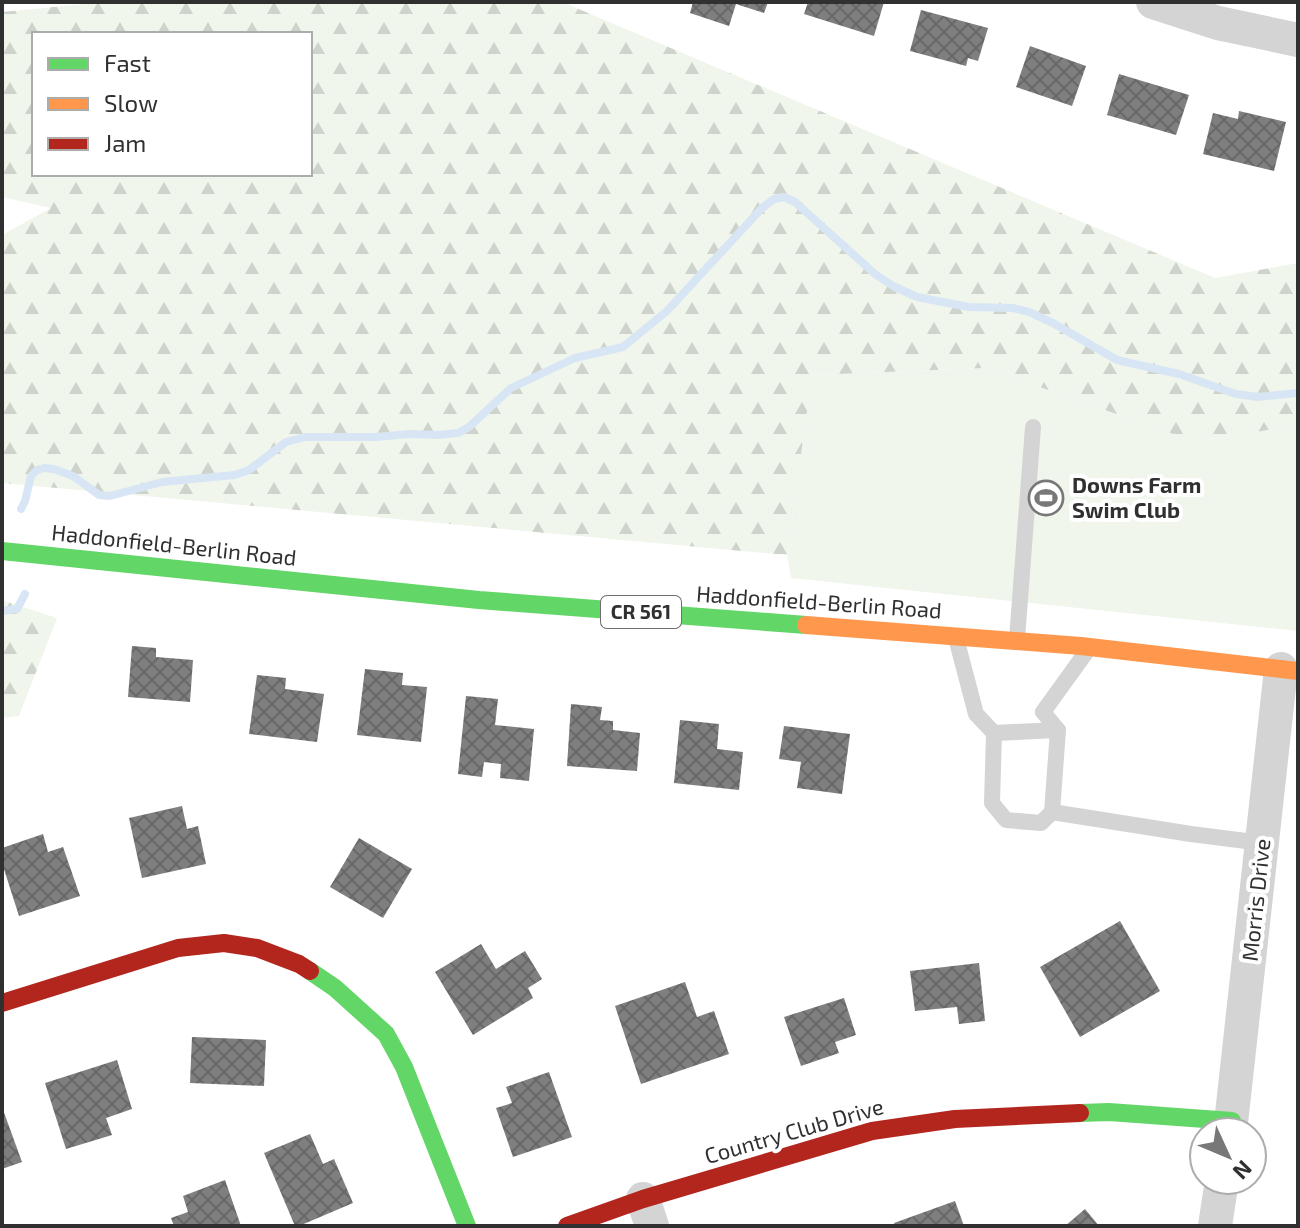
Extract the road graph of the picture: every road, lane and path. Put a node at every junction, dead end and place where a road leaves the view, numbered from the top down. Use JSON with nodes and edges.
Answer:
{"nodes":[{"id":1,"x":1153,"y":2,"type":"edge"},
{"id":2,"x":1298,"y":40,"type":"edge"},
{"id":3,"x":1033,"y":427,"type":"dead end"},
{"id":4,"x":2,"y":551,"type":"edge"},
{"id":5,"x":956,"y":636,"type":"junction"},
{"id":6,"x":1017,"y":641,"type":"junction"},
{"id":7,"x":1090,"y":647,"type":"junction"},
{"id":8,"x":1290,"y":670,"type":"edge"},
{"id":9,"x":1058,"y":730,"type":"junction"},
{"id":10,"x":994,"y":733,"type":"junction"},
{"id":11,"x":1052,"y":812,"type":"junction"},
{"id":12,"x":1262,"y":843,"type":"junction"},
{"id":13,"x":2,"y":1003,"type":"edge"},
{"id":14,"x":1232,"y":1116,"type":"edge"},
{"id":15,"x":1188,"y":1121,"type":"edge"},
{"id":16,"x":1220,"y":1196,"type":"edge"},
{"id":17,"x":648,"y":1213,"type":"edge"},
{"id":18,"x":467,"y":1226,"type":"edge"},
{"id":19,"x":567,"y":1226,"type":"edge"},
{"id":20,"x":1215,"y":1226,"type":"edge"}],
"edges":[{"from":1,"to":2,"type":"street"},
{"from":3,"to":6,"type":"lane"},
{"from":4,"to":5,"type":"street","name":"Haddonfield-Berlin Road","number":"CR 561"},
{"from":5,"to":6,"type":"street","name":"Haddonfield-Berlin Road","number":"CR 561"},
{"from":5,"to":10,"type":"lane"},
{"from":6,"to":7,"type":"street","name":"Haddonfield-Berlin Road","number":"CR 561"},
{"from":7,"to":8,"type":"street","name":"Haddonfield-Berlin Road","number":"CR 561"},
{"from":7,"to":9,"type":"lane"},
{"from":8,"to":12,"type":"street","name":"Morris Drive"},
{"from":9,"to":10,"type":"lane"},
{"from":9,"to":11,"type":"lane"},
{"from":10,"to":11,"type":"lane"},
{"from":11,"to":12,"type":"lane"},
{"from":12,"to":14,"type":"street","name":"Morris Drive"},
{"from":13,"to":18,"type":"street"},
{"from":15,"to":17,"type":"street","name":"Country Club Drive"},
{"from":16,"to":20,"type":"street"},
{"from":17,"to":19,"type":"street","name":"Country Club Drive"}]}
